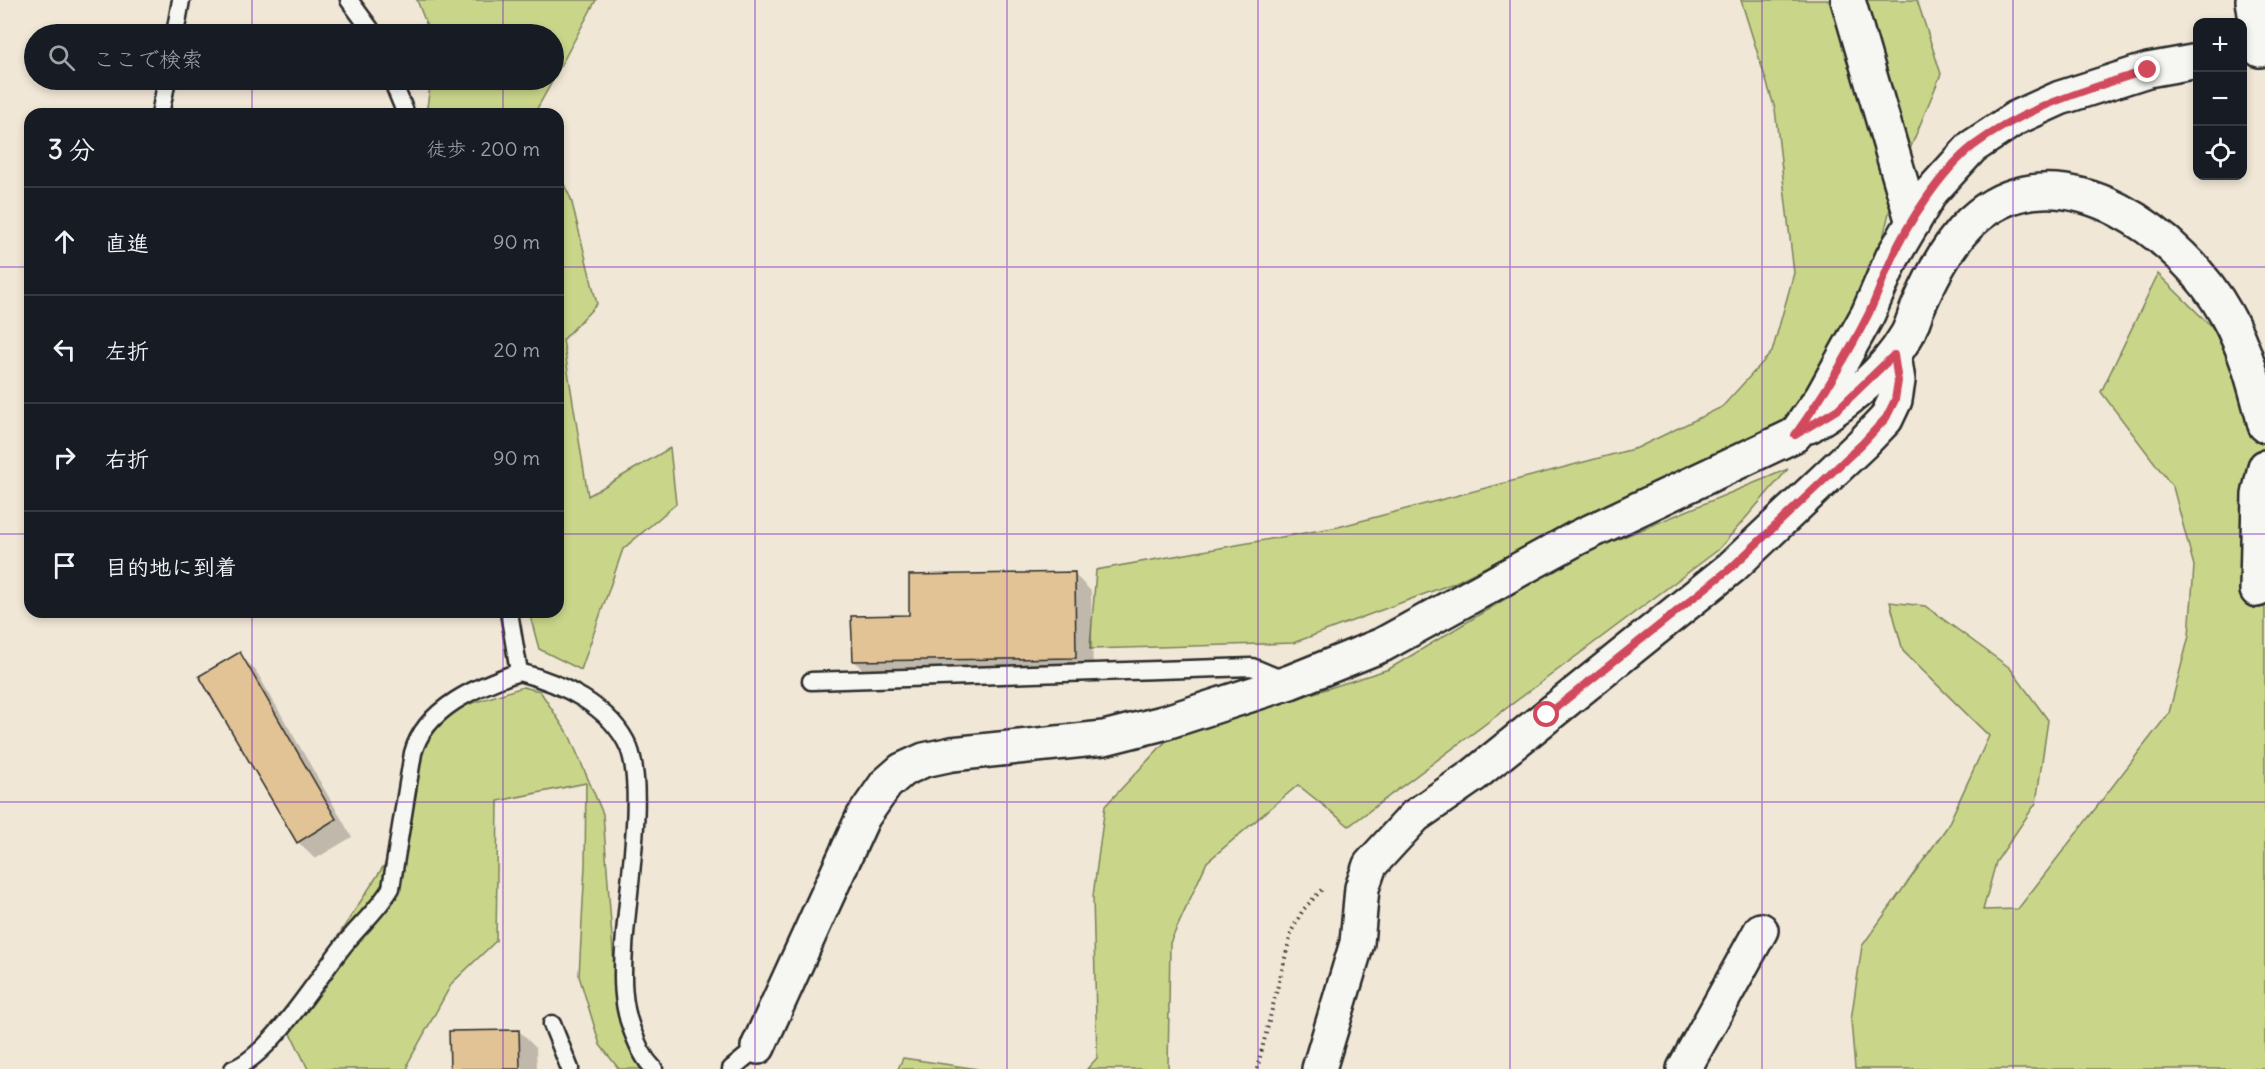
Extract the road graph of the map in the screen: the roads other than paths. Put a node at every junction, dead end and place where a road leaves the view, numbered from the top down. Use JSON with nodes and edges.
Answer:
{"nodes":[{"id":1,"x":181,"y":0,"type":"edge"},
{"id":2,"x":349,"y":0,"type":"edge"},
{"id":3,"x":1848,"y":0,"type":"edge"},
{"id":4,"x":2253,"y":0,"type":"edge"},
{"id":5,"x":177,"y":24,"type":"edge"},
{"id":6,"x":367,"y":24,"type":"edge"},
{"id":7,"x":2256,"y":51,"type":"edge"},
{"id":8,"x":2193,"y":62,"type":"edge"},
{"id":9,"x":165,"y":90,"type":"edge"},
{"id":10,"x":396,"y":90,"type":"edge"},
{"id":11,"x":161,"y":108,"type":"edge"},
{"id":12,"x":404,"y":108,"type":"edge"},
{"id":13,"x":1913,"y":223,"type":"junction"},
{"id":14,"x":1894,"y":355,"type":"junction"},
{"id":15,"x":2265,"y":425,"type":"edge"},
{"id":16,"x":1795,"y":435,"type":"junction"},
{"id":17,"x":2265,"y":467,"type":"edge"},
{"id":18,"x":2257,"y":590,"type":"dead end"},
{"id":19,"x":510,"y":618,"type":"edge"},
{"id":20,"x":519,"y":672,"type":"junction"},
{"id":21,"x":811,"y":681,"type":"dead end"},
{"id":22,"x":1290,"y":682,"type":"junction"},
{"id":23,"x":1761,"y":930,"type":"dead end"},
{"id":24,"x":552,"y":1024,"type":"dead end"},
{"id":25,"x":753,"y":1058,"type":"edge"},
{"id":26,"x":233,"y":1069,"type":"edge"},
{"id":27,"x":570,"y":1069,"type":"edge"},
{"id":28,"x":654,"y":1069,"type":"edge"},
{"id":29,"x":731,"y":1069,"type":"edge"},
{"id":30,"x":1319,"y":1069,"type":"edge"},
{"id":31,"x":1684,"y":1069,"type":"edge"}],
"edges":[{"from":1,"to":5,"type":"lane"},
{"from":2,"to":6,"type":"lane"},
{"from":3,"to":13,"type":"street"},
{"from":4,"to":7,"type":"street"},
{"from":8,"to":13,"type":"street"},
{"from":9,"to":11,"type":"lane"},
{"from":10,"to":12,"type":"lane"},
{"from":13,"to":16,"type":"street"},
{"from":14,"to":15,"type":"street"},
{"from":14,"to":16,"type":"street"},
{"from":14,"to":30,"type":"street"},
{"from":16,"to":22,"type":"street"},
{"from":17,"to":18,"type":"street"},
{"from":19,"to":20,"type":"lane"},
{"from":20,"to":26,"type":"lane"},
{"from":20,"to":28,"type":"lane"},
{"from":21,"to":22,"type":"lane"},
{"from":22,"to":25,"type":"street"},
{"from":23,"to":31,"type":"street"},
{"from":24,"to":27,"type":"lane"},
{"from":25,"to":29,"type":"lane"}]}
